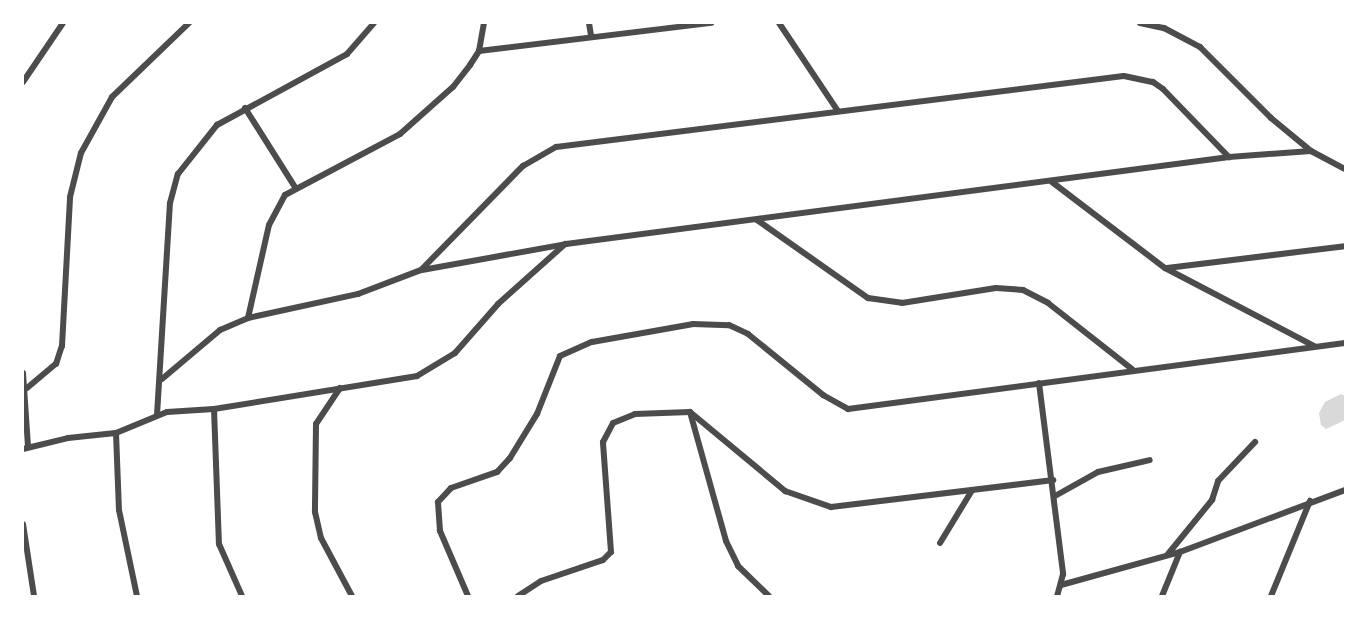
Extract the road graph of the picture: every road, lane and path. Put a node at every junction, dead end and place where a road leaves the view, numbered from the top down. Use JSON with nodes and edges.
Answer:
{"nodes":[{"id":1,"x":63,"y":23,"type":"edge"},
{"id":2,"x":189,"y":23,"type":"edge"},
{"id":3,"x":374,"y":23,"type":"edge"},
{"id":4,"x":484,"y":23,"type":"edge"},
{"id":5,"x":589,"y":23,"type":"edge"},
{"id":6,"x":711,"y":23,"type":"edge"},
{"id":7,"x":779,"y":23,"type":"edge"},
{"id":8,"x":1140,"y":23,"type":"edge"},
{"id":9,"x":591,"y":36,"type":"junction"},
{"id":10,"x":478,"y":51,"type":"junction"},
{"id":11,"x":23,"y":82,"type":"edge"},
{"id":12,"x":245,"y":108,"type":"junction"},
{"id":13,"x":838,"y":111,"type":"junction"},
{"id":14,"x":1311,"y":151,"type":"junction"},
{"id":15,"x":1229,"y":157,"type":"junction"},
{"id":16,"x":1345,"y":169,"type":"edge"},
{"id":17,"x":1052,"y":182,"type":"junction"},
{"id":18,"x":295,"y":187,"type":"junction"},
{"id":19,"x":757,"y":220,"type":"junction"},
{"id":20,"x":566,"y":244,"type":"junction"},
{"id":21,"x":1345,"y":246,"type":"edge"},
{"id":22,"x":1165,"y":268,"type":"junction"},
{"id":23,"x":421,"y":270,"type":"junction"},
{"id":24,"x":248,"y":318,"type":"junction"},
{"id":25,"x":1345,"y":343,"type":"edge"},
{"id":26,"x":1316,"y":347,"type":"junction"},
{"id":27,"x":1132,"y":369,"type":"junction"},
{"id":28,"x":23,"y":373,"type":"edge"},
{"id":29,"x":162,"y":379,"type":"junction"},
{"id":30,"x":1039,"y":383,"type":"junction"},
{"id":31,"x":341,"y":387,"type":"junction"},
{"id":32,"x":27,"y":388,"type":"junction"},
{"id":33,"x":214,"y":409,"type":"junction"},
{"id":34,"x":690,"y":412,"type":"junction"},
{"id":35,"x":157,"y":415,"type":"junction"},
{"id":36,"x":116,"y":433,"type":"junction"},
{"id":37,"x":1255,"y":442,"type":"dead end"},
{"id":38,"x":26,"y":448,"type":"edge"},
{"id":39,"x":1150,"y":460,"type":"dead end"},
{"id":40,"x":1053,"y":480,"type":"junction"},
{"id":41,"x":1345,"y":490,"type":"edge"},
{"id":42,"x":971,"y":492,"type":"junction"},
{"id":43,"x":1055,"y":496,"type":"junction"},
{"id":44,"x":1310,"y":501,"type":"junction"},
{"id":45,"x":23,"y":524,"type":"edge"},
{"id":46,"x":940,"y":543,"type":"dead end"},
{"id":47,"x":1180,"y":552,"type":"junction"},
{"id":48,"x":1167,"y":555,"type":"junction"},
{"id":49,"x":1061,"y":585,"type":"junction"},
{"id":50,"x":34,"y":596,"type":"edge"},
{"id":51,"x":137,"y":596,"type":"edge"},
{"id":52,"x":242,"y":596,"type":"edge"},
{"id":53,"x":352,"y":596,"type":"edge"},
{"id":54,"x":468,"y":596,"type":"edge"},
{"id":55,"x":518,"y":596,"type":"edge"},
{"id":56,"x":769,"y":596,"type":"edge"},
{"id":57,"x":1056,"y":596,"type":"edge"},
{"id":58,"x":1162,"y":596,"type":"edge"},
{"id":59,"x":1271,"y":596,"type":"edge"}],
"edges":[{"from":1,"to":11,"type":"street"},
{"from":2,"to":32,"type":"street"},
{"from":3,"to":12,"type":"street"},
{"from":4,"to":10,"type":"street"},
{"from":5,"to":9,"type":"street"},
{"from":6,"to":9,"type":"street"},
{"from":7,"to":13,"type":"street"},
{"from":8,"to":14,"type":"street"},
{"from":9,"to":10,"type":"street"},
{"from":10,"to":18,"type":"street"},
{"from":12,"to":18,"type":"street"},
{"from":12,"to":29,"type":"street"},
{"from":13,"to":15,"type":"street"},
{"from":13,"to":23,"type":"street"},
{"from":14,"to":15,"type":"street"},
{"from":14,"to":16,"type":"street"},
{"from":15,"to":17,"type":"street"},
{"from":17,"to":19,"type":"street"},
{"from":17,"to":22,"type":"street"},
{"from":18,"to":24,"type":"street"},
{"from":19,"to":20,"type":"street"},
{"from":19,"to":27,"type":"street"},
{"from":20,"to":23,"type":"street"},
{"from":20,"to":31,"type":"street"},
{"from":21,"to":22,"type":"street"},
{"from":22,"to":26,"type":"street"},
{"from":23,"to":24,"type":"street"},
{"from":24,"to":29,"type":"street"},
{"from":25,"to":26,"type":"street"},
{"from":26,"to":27,"type":"street"},
{"from":27,"to":30,"type":"street"},
{"from":28,"to":32,"type":"street"},
{"from":29,"to":35,"type":"street"},
{"from":30,"to":40,"type":"street"},
{"from":30,"to":54,"type":"street"},
{"from":31,"to":33,"type":"street"},
{"from":31,"to":53,"type":"street"},
{"from":32,"to":38,"type":"street"},
{"from":33,"to":35,"type":"street"},
{"from":33,"to":52,"type":"street"},
{"from":34,"to":42,"type":"street"},
{"from":34,"to":55,"type":"street"},
{"from":34,"to":56,"type":"street"},
{"from":35,"to":36,"type":"street"},
{"from":36,"to":38,"type":"street"},
{"from":36,"to":51,"type":"street"},
{"from":37,"to":48,"type":"street"},
{"from":39,"to":43,"type":"street"},
{"from":40,"to":42,"type":"street"},
{"from":40,"to":43,"type":"street"},
{"from":41,"to":44,"type":"street"},
{"from":42,"to":46,"type":"street"},
{"from":43,"to":49,"type":"street"},
{"from":44,"to":47,"type":"street"},
{"from":44,"to":59,"type":"street"},
{"from":45,"to":50,"type":"street"},
{"from":47,"to":48,"type":"street"},
{"from":47,"to":58,"type":"street"},
{"from":48,"to":49,"type":"street"},
{"from":49,"to":57,"type":"street"}]}
